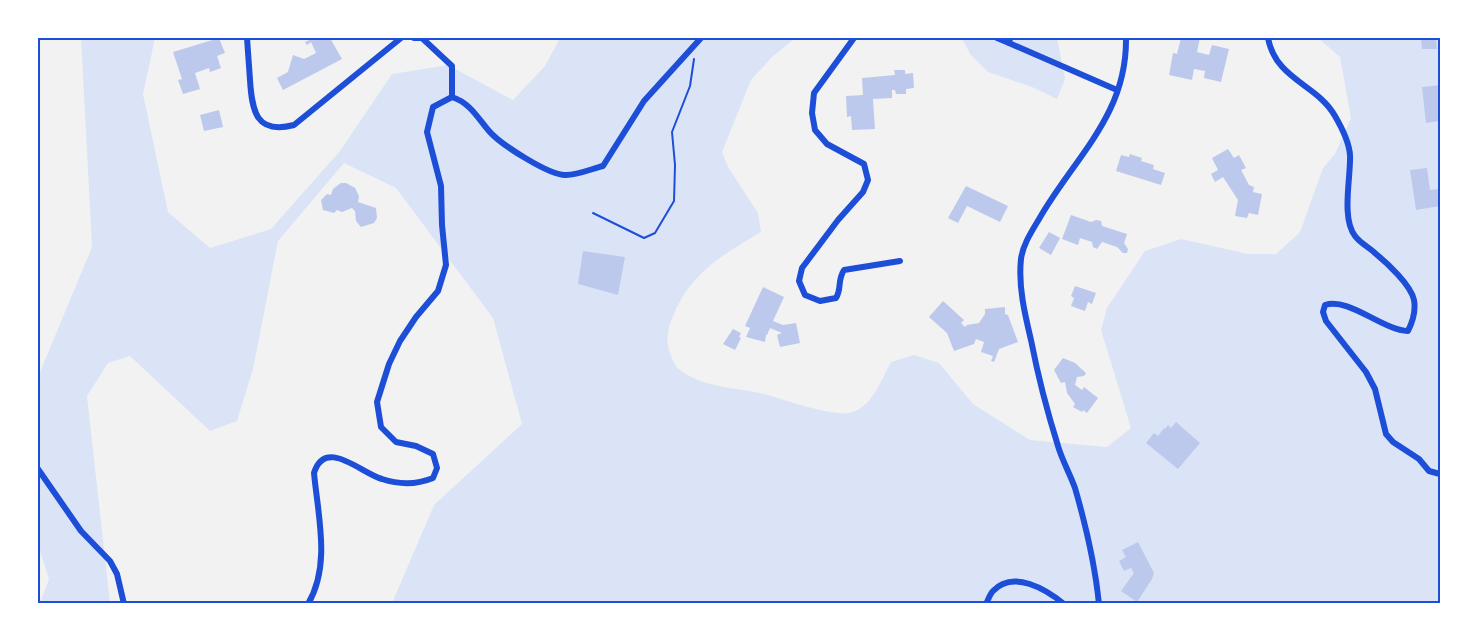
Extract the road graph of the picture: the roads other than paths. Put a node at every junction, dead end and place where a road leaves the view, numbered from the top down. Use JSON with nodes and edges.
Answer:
{"nodes":[{"id":1,"x":247,"y":38,"type":"edge"},
{"id":2,"x":401,"y":38,"type":"edge"},
{"id":3,"x":414,"y":38,"type":"edge"},
{"id":4,"x":701,"y":38,"type":"edge"},
{"id":5,"x":854,"y":38,"type":"edge"},
{"id":6,"x":997,"y":38,"type":"edge"},
{"id":7,"x":1126,"y":38,"type":"edge"},
{"id":8,"x":1268,"y":38,"type":"edge"},
{"id":9,"x":1010,"y":40,"type":"edge"},
{"id":10,"x":1117,"y":90,"type":"junction"},
{"id":11,"x":452,"y":97,"type":"junction"},
{"id":12,"x":900,"y":261,"type":"dead end"},
{"id":13,"x":38,"y":469,"type":"edge"},
{"id":14,"x":1440,"y":474,"type":"edge"},
{"id":15,"x":124,"y":603,"type":"edge"},
{"id":16,"x":308,"y":603,"type":"edge"},
{"id":17,"x":986,"y":603,"type":"edge"},
{"id":18,"x":1064,"y":603,"type":"edge"},
{"id":19,"x":1099,"y":603,"type":"edge"}],
"edges":[{"from":1,"to":2,"type":"street"},
{"from":3,"to":11,"type":"street"},
{"from":4,"to":11,"type":"street"},
{"from":5,"to":12,"type":"street"},
{"from":6,"to":9,"type":"street"},
{"from":7,"to":10,"type":"street"},
{"from":8,"to":14,"type":"street"},
{"from":9,"to":10,"type":"street"},
{"from":10,"to":19,"type":"street"},
{"from":11,"to":16,"type":"street"},
{"from":13,"to":15,"type":"street"},
{"from":17,"to":18,"type":"street"}]}
